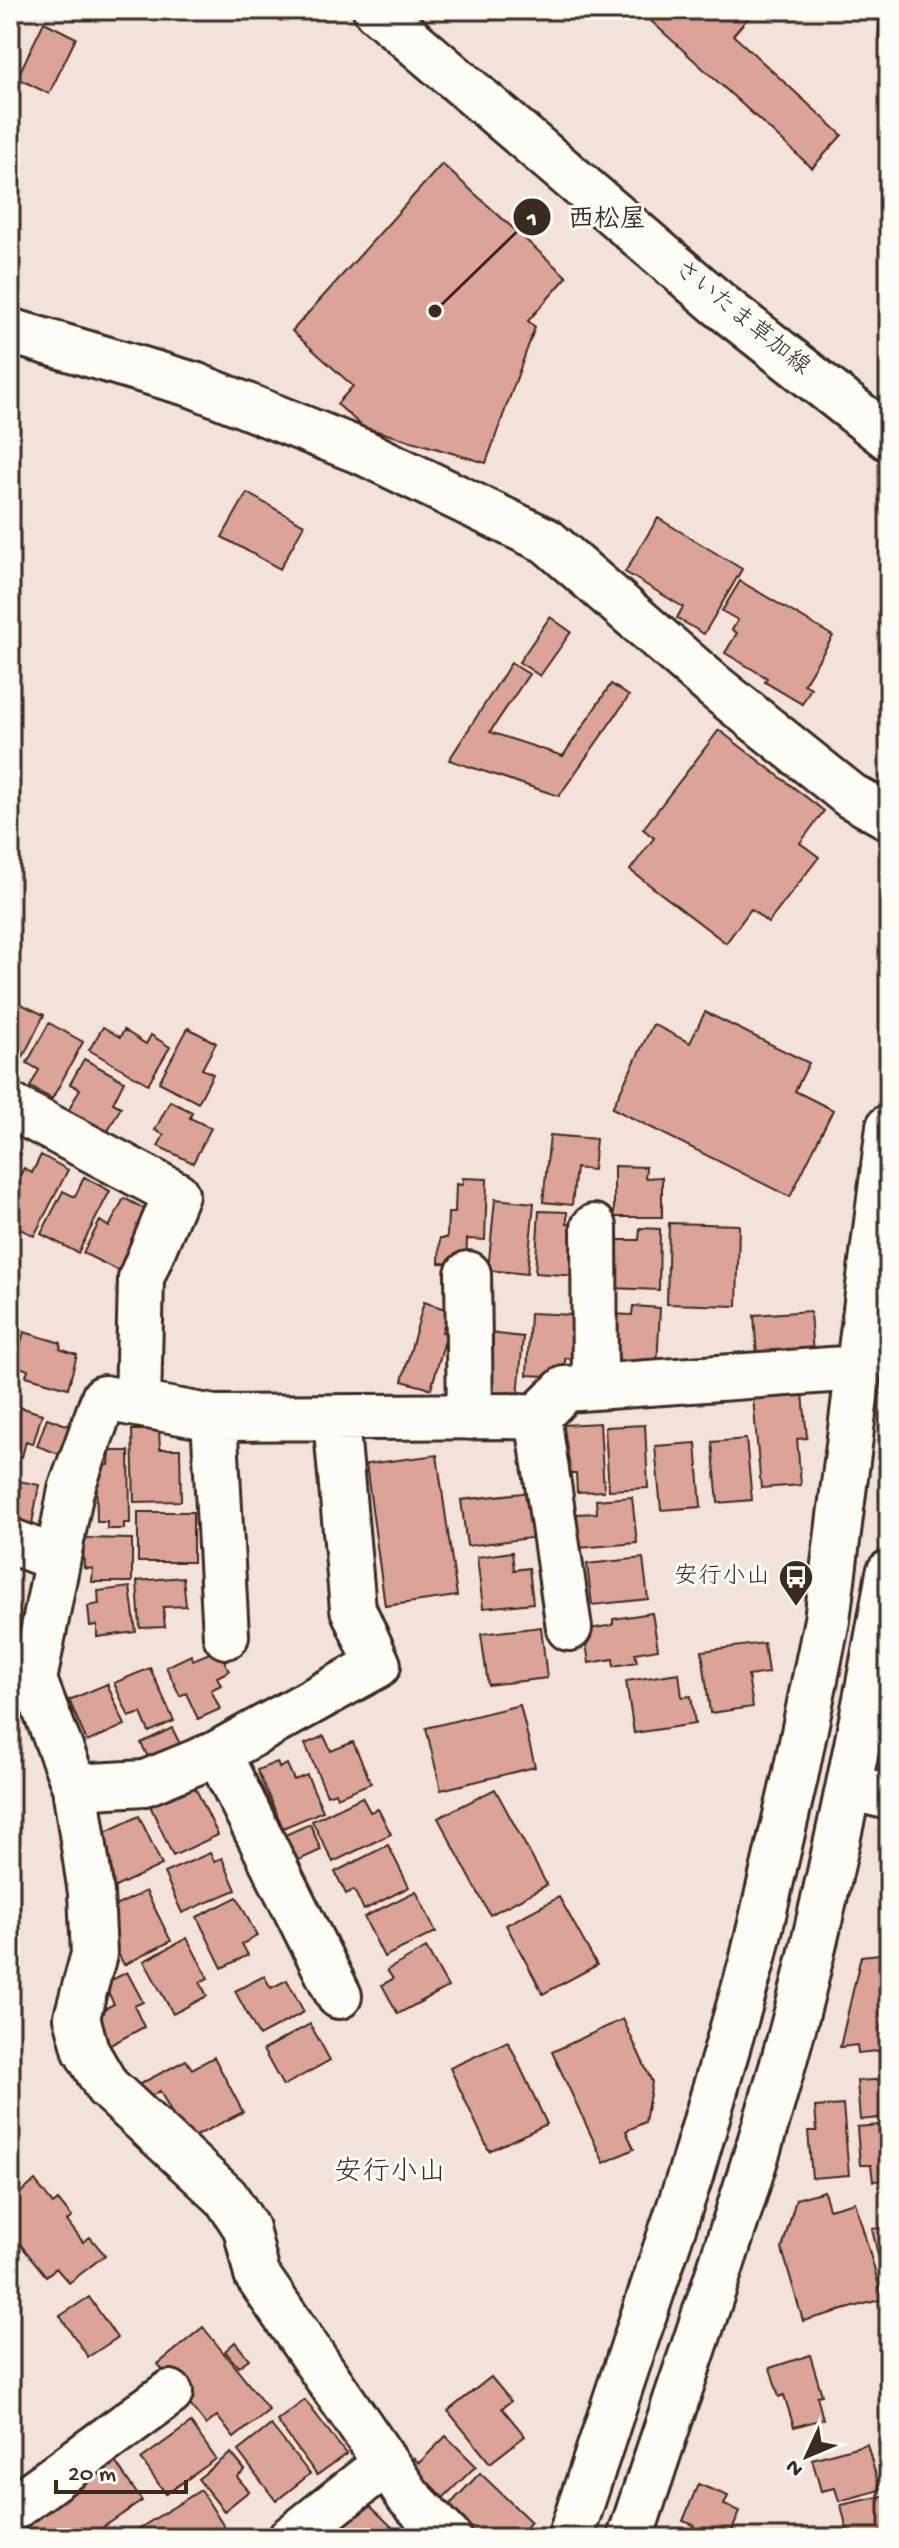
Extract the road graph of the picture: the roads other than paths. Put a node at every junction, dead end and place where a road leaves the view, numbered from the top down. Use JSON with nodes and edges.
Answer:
{"nodes":[{"id":1,"x":376,"y":10,"type":"edge"},
{"id":2,"x":10,"y":331,"type":"edge"},
{"id":3,"x":889,"y":438,"type":"edge"},
{"id":4,"x":889,"y":817,"type":"edge"},
{"id":5,"x":10,"y":1106,"type":"edge"},
{"id":6,"x":889,"y":1127,"type":"edge"},
{"id":7,"x":594,"y":1227,"type":"dead end"},
{"id":8,"x":468,"y":1274,"type":"dead end"},
{"id":9,"x":858,"y":1368,"type":"junction"},
{"id":10,"x":595,"y":1387,"type":"junction"},
{"id":11,"x":138,"y":1404,"type":"junction"},
{"id":12,"x":538,"y":1416,"type":"junction"},
{"id":13,"x":470,"y":1417,"type":"junction"},
{"id":14,"x":214,"y":1418,"type":"junction"},
{"id":15,"x":336,"y":1419,"type":"junction"},
{"id":16,"x":10,"y":1541,"type":"edge"},
{"id":17,"x":57,"y":1559,"type":"junction"},
{"id":18,"x":889,"y":1573,"type":"edge"},
{"id":19,"x":569,"y":1628,"type":"dead end"},
{"id":20,"x":884,"y":1635,"type":"edge"},
{"id":21,"x":226,"y":1636,"type":"dead end"},
{"id":22,"x":23,"y":1666,"type":"edge"},
{"id":23,"x":218,"y":1753,"type":"junction"},
{"id":24,"x":75,"y":1787,"type":"junction"},
{"id":25,"x":869,"y":1792,"type":"edge"},
{"id":26,"x":339,"y":1996,"type":"dead end"},
{"id":27,"x":170,"y":2393,"type":"dead end"},
{"id":28,"x":386,"y":2463,"type":"junction"},
{"id":29,"x":10,"y":2510,"type":"edge"},
{"id":30,"x":291,"y":2538,"type":"edge"},
{"id":31,"x":449,"y":2538,"type":"edge"},
{"id":32,"x":570,"y":2538,"type":"edge"},
{"id":33,"x":630,"y":2538,"type":"edge"}],
"edges":[{"from":1,"to":3,"type":"street","name":"さいたま草加線"},
{"from":2,"to":4,"type":"street"},
{"from":5,"to":11,"type":"street"},
{"from":6,"to":9,"type":"street"},
{"from":7,"to":10,"type":"street"},
{"from":8,"to":13,"type":"street"},
{"from":9,"to":10,"type":"street"},
{"from":9,"to":32,"type":"street"},
{"from":10,"to":12,"type":"street"},
{"from":11,"to":14,"type":"street"},
{"from":11,"to":17,"type":"street"},
{"from":12,"to":13,"type":"street"},
{"from":12,"to":19,"type":"street"},
{"from":13,"to":15,"type":"street"},
{"from":14,"to":15,"type":"street"},
{"from":14,"to":21,"type":"street"},
{"from":15,"to":23,"type":"street"},
{"from":16,"to":17,"type":"street"},
{"from":17,"to":22,"type":"street"},
{"from":18,"to":20,"type":"street"},
{"from":20,"to":25,"type":"street"},
{"from":22,"to":24,"type":"street"},
{"from":23,"to":24,"type":"street"},
{"from":23,"to":26,"type":"street"},
{"from":24,"to":28,"type":"street"},
{"from":25,"to":33,"type":"street"},
{"from":27,"to":29,"type":"street"},
{"from":28,"to":30,"type":"street"},
{"from":28,"to":31,"type":"street"}]}
